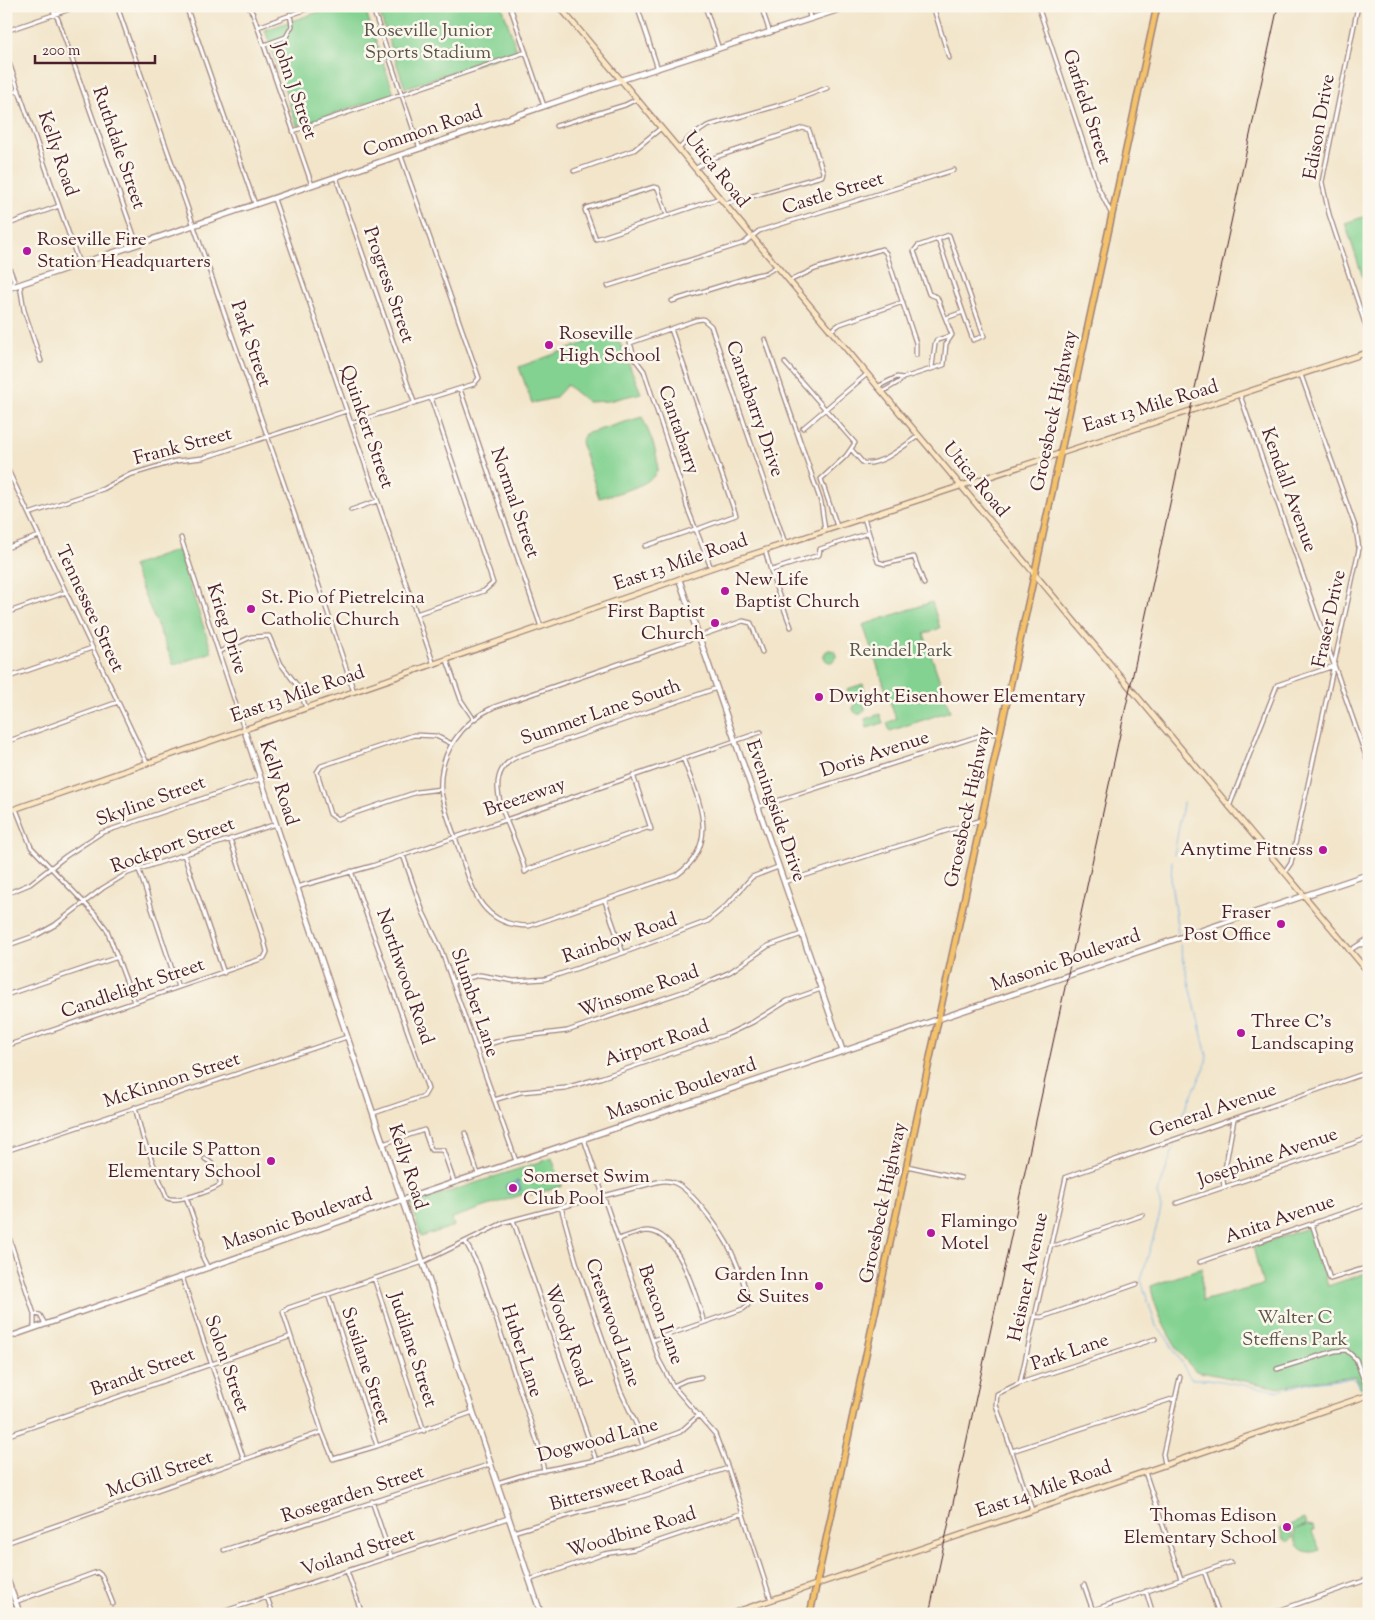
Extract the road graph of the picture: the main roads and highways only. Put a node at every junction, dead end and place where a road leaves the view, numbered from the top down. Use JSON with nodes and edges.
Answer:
{"nodes":[{"id":1,"x":560,"y":6,"type":"edge"},
{"id":2,"x":1157,"y":6,"type":"edge"},
{"id":3,"x":1369,"y":352,"type":"edge"},
{"id":4,"x":1062,"y":451,"type":"junction"},
{"id":5,"x":961,"y":485,"type":"junction"},
{"id":6,"x":1035,"y":574,"type":"junction"},
{"id":7,"x":7,"y":811,"type":"edge"},
{"id":8,"x":1369,"y":973,"type":"edge"},
{"id":9,"x":1369,"y":1395,"type":"edge"},
{"id":10,"x":816,"y":1585,"type":"junction"},
{"id":11,"x":730,"y":1614,"type":"edge"},
{"id":12,"x":810,"y":1614,"type":"edge"}],
"edges":[{"from":1,"to":5,"type":"main road","name":"Utica Road"},
{"from":2,"to":4,"type":"main road","name":"Groesbeck Highway"},
{"from":3,"to":4,"type":"main road","name":"East 13 Mile Road"},
{"from":4,"to":5,"type":"main road","name":"East 13 Mile Road"},
{"from":4,"to":6,"type":"main road","name":"Groesbeck Highway"},
{"from":5,"to":6,"type":"main road","name":"Utica Road"},
{"from":5,"to":7,"type":"main road","name":"East 13 Mile Road"},
{"from":6,"to":8,"type":"main road","name":"Utica Road"},
{"from":6,"to":10,"type":"main road","name":"Groesbeck Highway"},
{"from":9,"to":10,"type":"main road","name":"East 14 Mile Road"},
{"from":10,"to":11,"type":"main road","name":"East 14 Mile Road"},
{"from":10,"to":12,"type":"main road","name":"Groesbeck Highway"}]}
